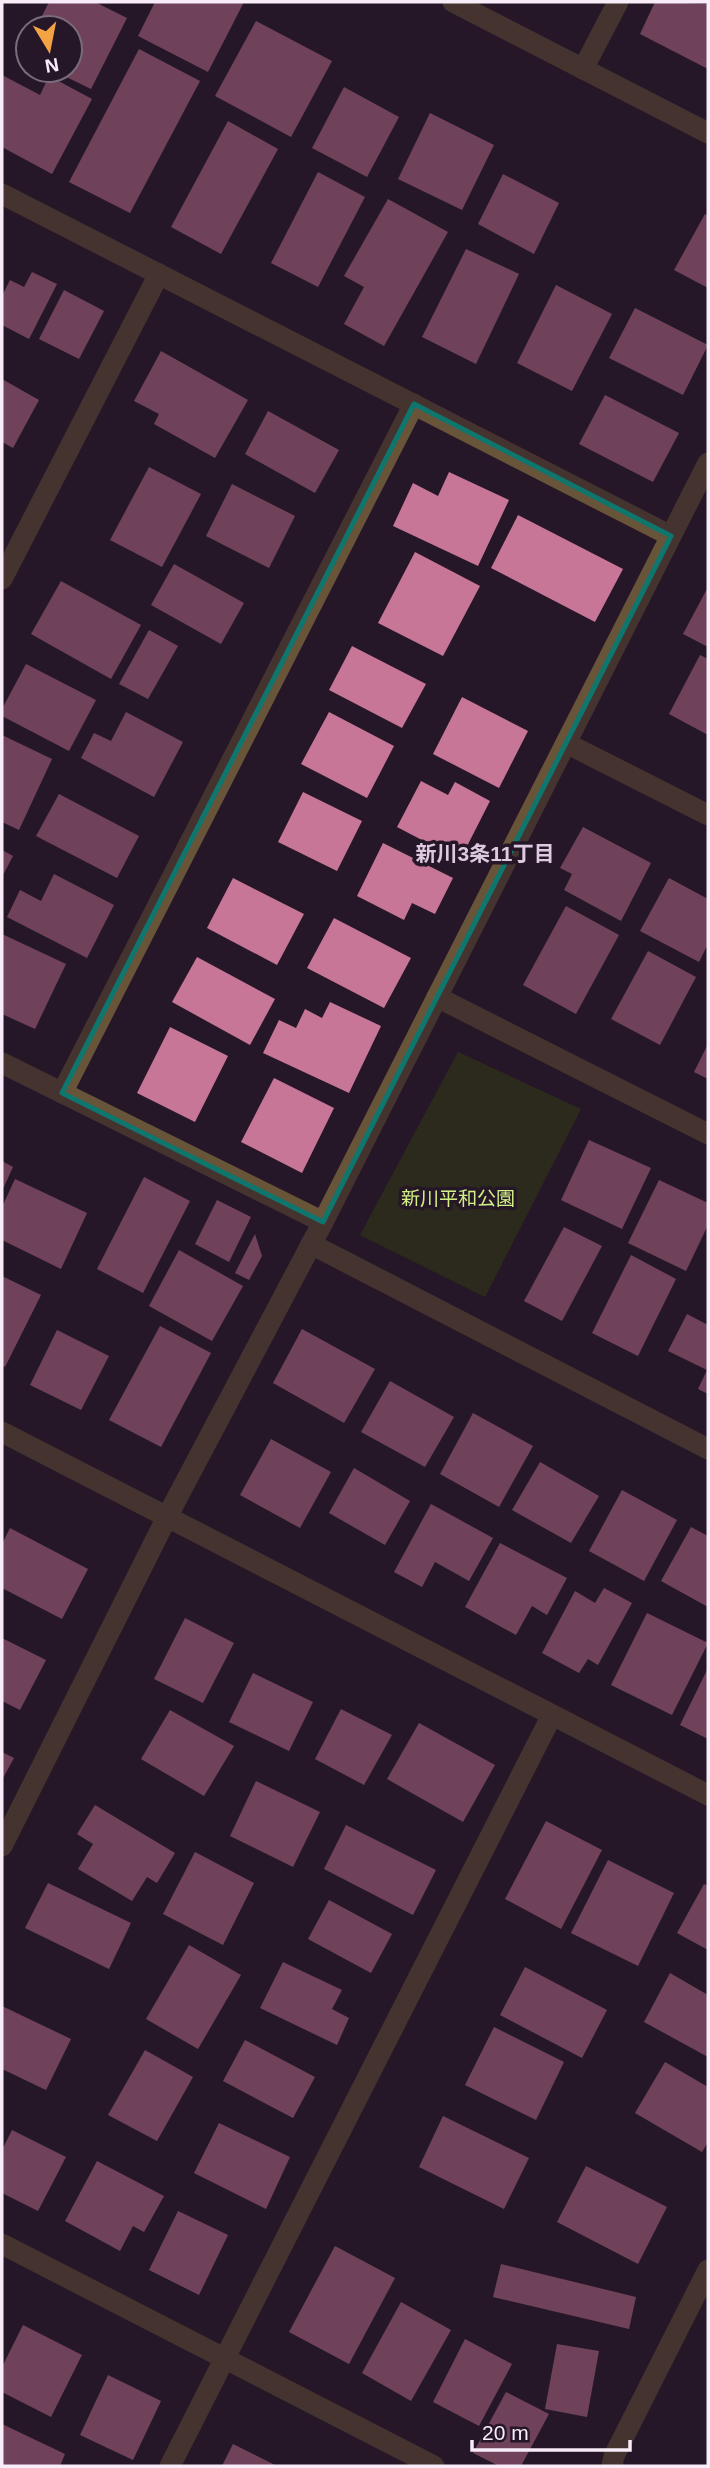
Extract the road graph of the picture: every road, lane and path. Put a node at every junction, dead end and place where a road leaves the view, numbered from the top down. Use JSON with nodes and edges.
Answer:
{"nodes":[{"id":1,"x":453,"y":2,"type":"edge"},
{"id":2,"x":618,"y":2,"type":"edge"},
{"id":3,"x":583,"y":68,"type":"junction"},
{"id":4,"x":708,"y":133,"type":"edge"},
{"id":5,"x":2,"y":194,"type":"edge"},
{"id":6,"x":159,"y":274,"type":"junction"},
{"id":7,"x":414,"y":404,"type":"junction"},
{"id":8,"x":708,"y":463,"type":"edge"},
{"id":9,"x":701,"y":495,"type":"edge"},
{"id":10,"x":671,"y":536,"type":"junction"},
{"id":11,"x":2,"y":579,"type":"edge"},
{"id":12,"x":566,"y":743,"type":"junction"},
{"id":13,"x":708,"y":816,"type":"edge"},
{"id":14,"x":437,"y":997,"type":"junction"},
{"id":15,"x":2,"y":1063,"type":"edge"},
{"id":16,"x":62,"y":1093,"type":"junction"},
{"id":17,"x":708,"y":1134,"type":"edge"},
{"id":18,"x":323,"y":1222,"type":"junction"},
{"id":19,"x":311,"y":1244,"type":"junction"},
{"id":20,"x":2,"y":1432,"type":"edge"},
{"id":21,"x":708,"y":1449,"type":"edge"},
{"id":22,"x":167,"y":1517,"type":"junction"},
{"id":23,"x":552,"y":1715,"type":"junction"},
{"id":24,"x":708,"y":1795,"type":"edge"},
{"id":25,"x":2,"y":1846,"type":"edge"},
{"id":26,"x":2,"y":2244,"type":"edge"},
{"id":27,"x":708,"y":2270,"type":"edge"},
{"id":28,"x":226,"y":2359,"type":"junction"},
{"id":29,"x":170,"y":2466,"type":"edge"},
{"id":30,"x":434,"y":2466,"type":"edge"},
{"id":31,"x":612,"y":2466,"type":"edge"}],
"edges":[{"from":1,"to":3,"type":"street"},
{"from":2,"to":3,"type":"street"},
{"from":3,"to":4,"type":"street"},
{"from":5,"to":6,"type":"street"},
{"from":6,"to":7,"type":"street"},
{"from":6,"to":11,"type":"street"},
{"from":7,"to":10,"type":"street"},
{"from":7,"to":16,"type":"street"},
{"from":8,"to":9,"type":"street"},
{"from":9,"to":10,"type":"street"},
{"from":10,"to":12,"type":"street"},
{"from":12,"to":13,"type":"street"},
{"from":12,"to":14,"type":"street"},
{"from":14,"to":17,"type":"street"},
{"from":14,"to":18,"type":"street"},
{"from":15,"to":16,"type":"street"},
{"from":16,"to":18,"type":"street"},
{"from":18,"to":19,"type":"street"},
{"from":19,"to":21,"type":"street"},
{"from":19,"to":22,"type":"street"},
{"from":20,"to":22,"type":"street"},
{"from":22,"to":23,"type":"street"},
{"from":22,"to":25,"type":"street"},
{"from":23,"to":24,"type":"street"},
{"from":23,"to":28,"type":"street"},
{"from":26,"to":28,"type":"street"},
{"from":27,"to":31,"type":"street"},
{"from":28,"to":29,"type":"street"},
{"from":28,"to":30,"type":"street"}]}
